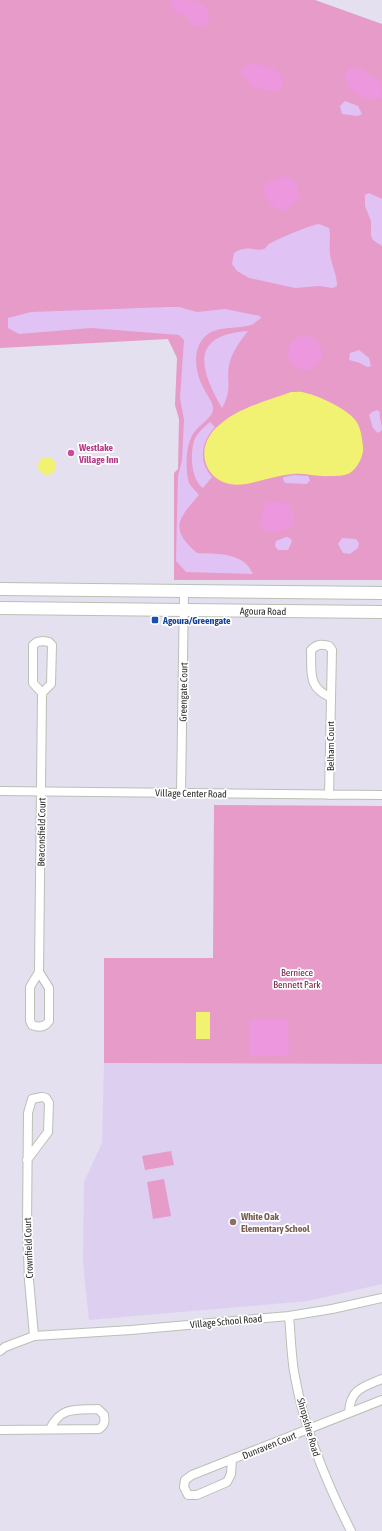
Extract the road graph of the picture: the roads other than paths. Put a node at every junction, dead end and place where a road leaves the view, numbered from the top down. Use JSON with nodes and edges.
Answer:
{"nodes":[{"id":1,"x":0,"y":589,"type":"edge"},
{"id":2,"x":184,"y":592,"type":"junction"},
{"id":3,"x":382,"y":594,"type":"edge"},
{"id":4,"x":0,"y":608,"type":"edge"},
{"id":5,"x":184,"y":611,"type":"junction"},
{"id":6,"x":382,"y":612,"type":"edge"},
{"id":7,"x":42,"y":692,"type":"junction"},
{"id":8,"x":330,"y":697,"type":"junction"},
{"id":9,"x":0,"y":791,"type":"edge"},
{"id":10,"x":42,"y":791,"type":"junction"},
{"id":11,"x":181,"y":793,"type":"junction"},
{"id":12,"x":329,"y":795,"type":"junction"},
{"id":13,"x":382,"y":795,"type":"edge"},
{"id":14,"x":39,"y":972,"type":"junction"},
{"id":15,"x":27,"y":1160,"type":"junction"},
{"id":16,"x":382,"y":1298,"type":"edge"},
{"id":17,"x":289,"y":1316,"type":"junction"},
{"id":18,"x":34,"y":1336,"type":"junction"},
{"id":19,"x":0,"y":1351,"type":"edge"},
{"id":20,"x":382,"y":1379,"type":"edge"},
{"id":21,"x":382,"y":1400,"type":"edge"},
{"id":22,"x":349,"y":1413,"type":"junction"},
{"id":23,"x":50,"y":1429,"type":"junction"},
{"id":24,"x":308,"y":1429,"type":"junction"},
{"id":25,"x":0,"y":1430,"type":"edge"},
{"id":26,"x":232,"y":1459,"type":"junction"},
{"id":27,"x":351,"y":1531,"type":"edge"}],
"edges":[{"from":1,"to":2,"type":"main road","name":"Agoura Road"},
{"from":2,"to":3,"type":"main road","name":"Agoura Road"},
{"from":2,"to":5,"type":"street","name":"Greengate Court"},
{"from":4,"to":5,"type":"main road","name":"Agoura Road"},
{"from":5,"to":6,"type":"main road","name":"Agoura Road"},
{"from":5,"to":11,"type":"street","name":"Greengate Court"},
{"from":7,"to":7,"type":"street","name":"Beaconsfield Court"},
{"from":7,"to":10,"type":"street","name":"Beaconsfield Court"},
{"from":8,"to":8,"type":"street","name":"Belham Court"},
{"from":8,"to":12,"type":"street","name":"Belham Court"},
{"from":9,"to":10,"type":"street","name":"Village Center Road"},
{"from":10,"to":11,"type":"street","name":"Village Center Road"},
{"from":10,"to":14,"type":"street","name":"Beaconsfield Court"},
{"from":11,"to":12,"type":"street","name":"Village Center Road"},
{"from":12,"to":13,"type":"street","name":"Village Center Road"},
{"from":14,"to":14,"type":"street","name":"Beaconsfield Court"},
{"from":15,"to":15,"type":"street","name":"Crownfield Court"},
{"from":15,"to":18,"type":"street","name":"Crownfield Court"},
{"from":16,"to":17,"type":"street","name":"Village School Road"},
{"from":17,"to":18,"type":"street","name":"Village School Road"},
{"from":17,"to":24,"type":"street","name":"Shropshire Road"},
{"from":18,"to":19,"type":"street","name":"Village School Road"},
{"from":20,"to":22,"type":"street"},
{"from":21,"to":22,"type":"street","name":"Dunraven Court"},
{"from":22,"to":24,"type":"street","name":"Dunraven Court"},
{"from":23,"to":23,"type":"street"},
{"from":23,"to":25,"type":"street"},
{"from":24,"to":26,"type":"street","name":"Dunraven Court"},
{"from":24,"to":27,"type":"street","name":"Shropshire Road"},
{"from":26,"to":26,"type":"street","name":"Dunraven Court"}]}
